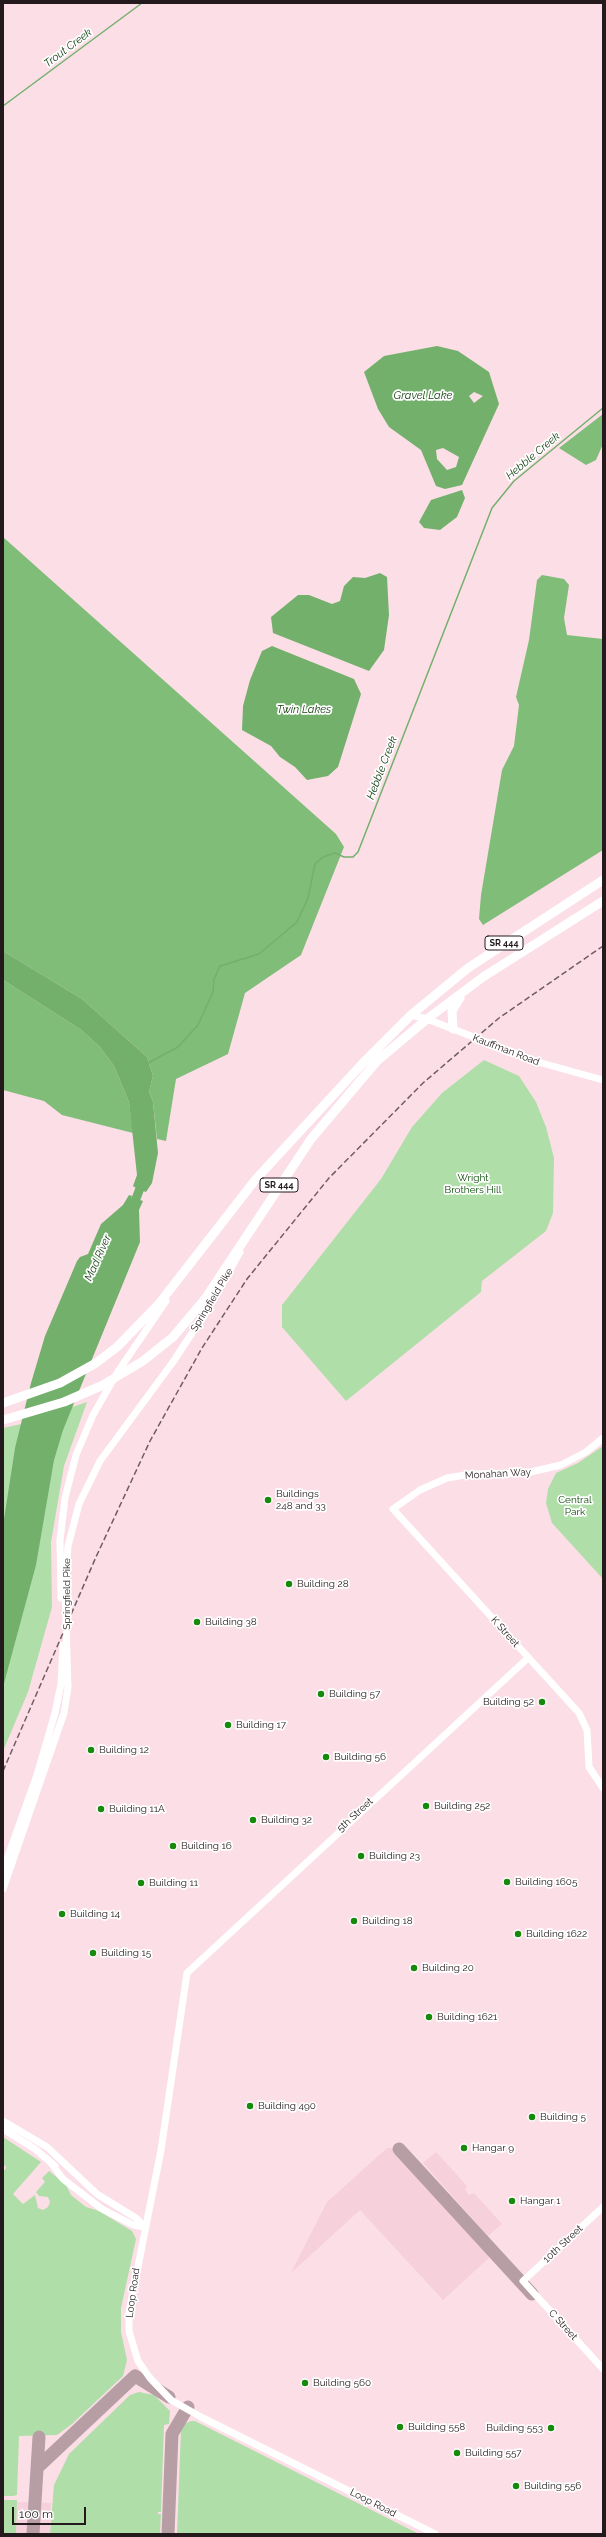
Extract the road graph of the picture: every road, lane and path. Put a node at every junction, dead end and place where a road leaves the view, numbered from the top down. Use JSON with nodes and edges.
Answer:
{"nodes":[{"id":1,"x":603,"y":880,"type":"edge"},
{"id":2,"x":603,"y":900,"type":"edge"},
{"id":3,"x":533,"y":944,"type":"junction"},
{"id":4,"x":411,"y":1015,"type":"junction"},
{"id":5,"x":427,"y":1019,"type":"junction"},
{"id":6,"x":453,"y":1029,"type":"junction"},
{"id":7,"x":603,"y":1080,"type":"edge"},
{"id":8,"x":238,"y":1202,"type":"junction"},
{"id":9,"x":268,"y":1202,"type":"junction"},
{"id":10,"x":3,"y":1403,"type":"edge"},
{"id":11,"x":3,"y":1420,"type":"edge"},
{"id":12,"x":603,"y":1438,"type":"edge"},
{"id":13,"x":392,"y":1509,"type":"joint"},
{"id":14,"x":528,"y":1658,"type":"junction"},
{"id":15,"x":603,"y":1788,"type":"edge"},
{"id":16,"x":3,"y":1870,"type":"edge"},
{"id":17,"x":3,"y":1889,"type":"edge"},
{"id":18,"x":185,"y":1976,"type":"joint"},
{"id":19,"x":3,"y":2120,"type":"edge"},
{"id":20,"x":3,"y":2130,"type":"edge"},
{"id":21,"x":603,"y":2207,"type":"edge"},
{"id":22,"x":145,"y":2227,"type":"junction"},
{"id":23,"x":523,"y":2281,"type":"joint"},
{"id":24,"x":603,"y":2369,"type":"edge"},
{"id":25,"x":435,"y":2534,"type":"edge"}],
"edges":[{"from":1,"to":4,"type":"highway","number":"SR 444"},
{"from":2,"to":3,"type":"highway","number":"SR 444"},
{"from":3,"to":5,"type":"highway","number":"SR 444"},
{"from":3,"to":6,"type":"highway"},
{"from":4,"to":5,"type":"street","name":"Kauffman Road"},
{"from":4,"to":8,"type":"highway","number":"SR 444"},
{"from":5,"to":6,"type":"street","name":"Kauffman Road"},
{"from":5,"to":9,"type":"highway","number":"SR 444"},
{"from":6,"to":7,"type":"street","name":"Kauffman Road"},
{"from":8,"to":10,"type":"highway","number":"SR 444"},
{"from":8,"to":16,"type":"street","name":"Springfield Pike"},
{"from":9,"to":11,"type":"highway","number":"SR 444"},
{"from":9,"to":17,"type":"street","name":"Springfield Pike"},
{"from":12,"to":13,"type":"street","name":"Monahan Way"},
{"from":13,"to":14,"type":"street","name":"K Street"},
{"from":14,"to":15,"type":"street","name":"K Street"},
{"from":14,"to":18,"type":"street","name":"5th Street"},
{"from":18,"to":22,"type":"street","name":"Loop Road"},
{"from":19,"to":22,"type":"street"},
{"from":20,"to":22,"type":"street"},
{"from":21,"to":23,"type":"street","name":"10th Street"},
{"from":22,"to":25,"type":"street","name":"Loop Road"},
{"from":23,"to":24,"type":"street","name":"C Street"}]}
